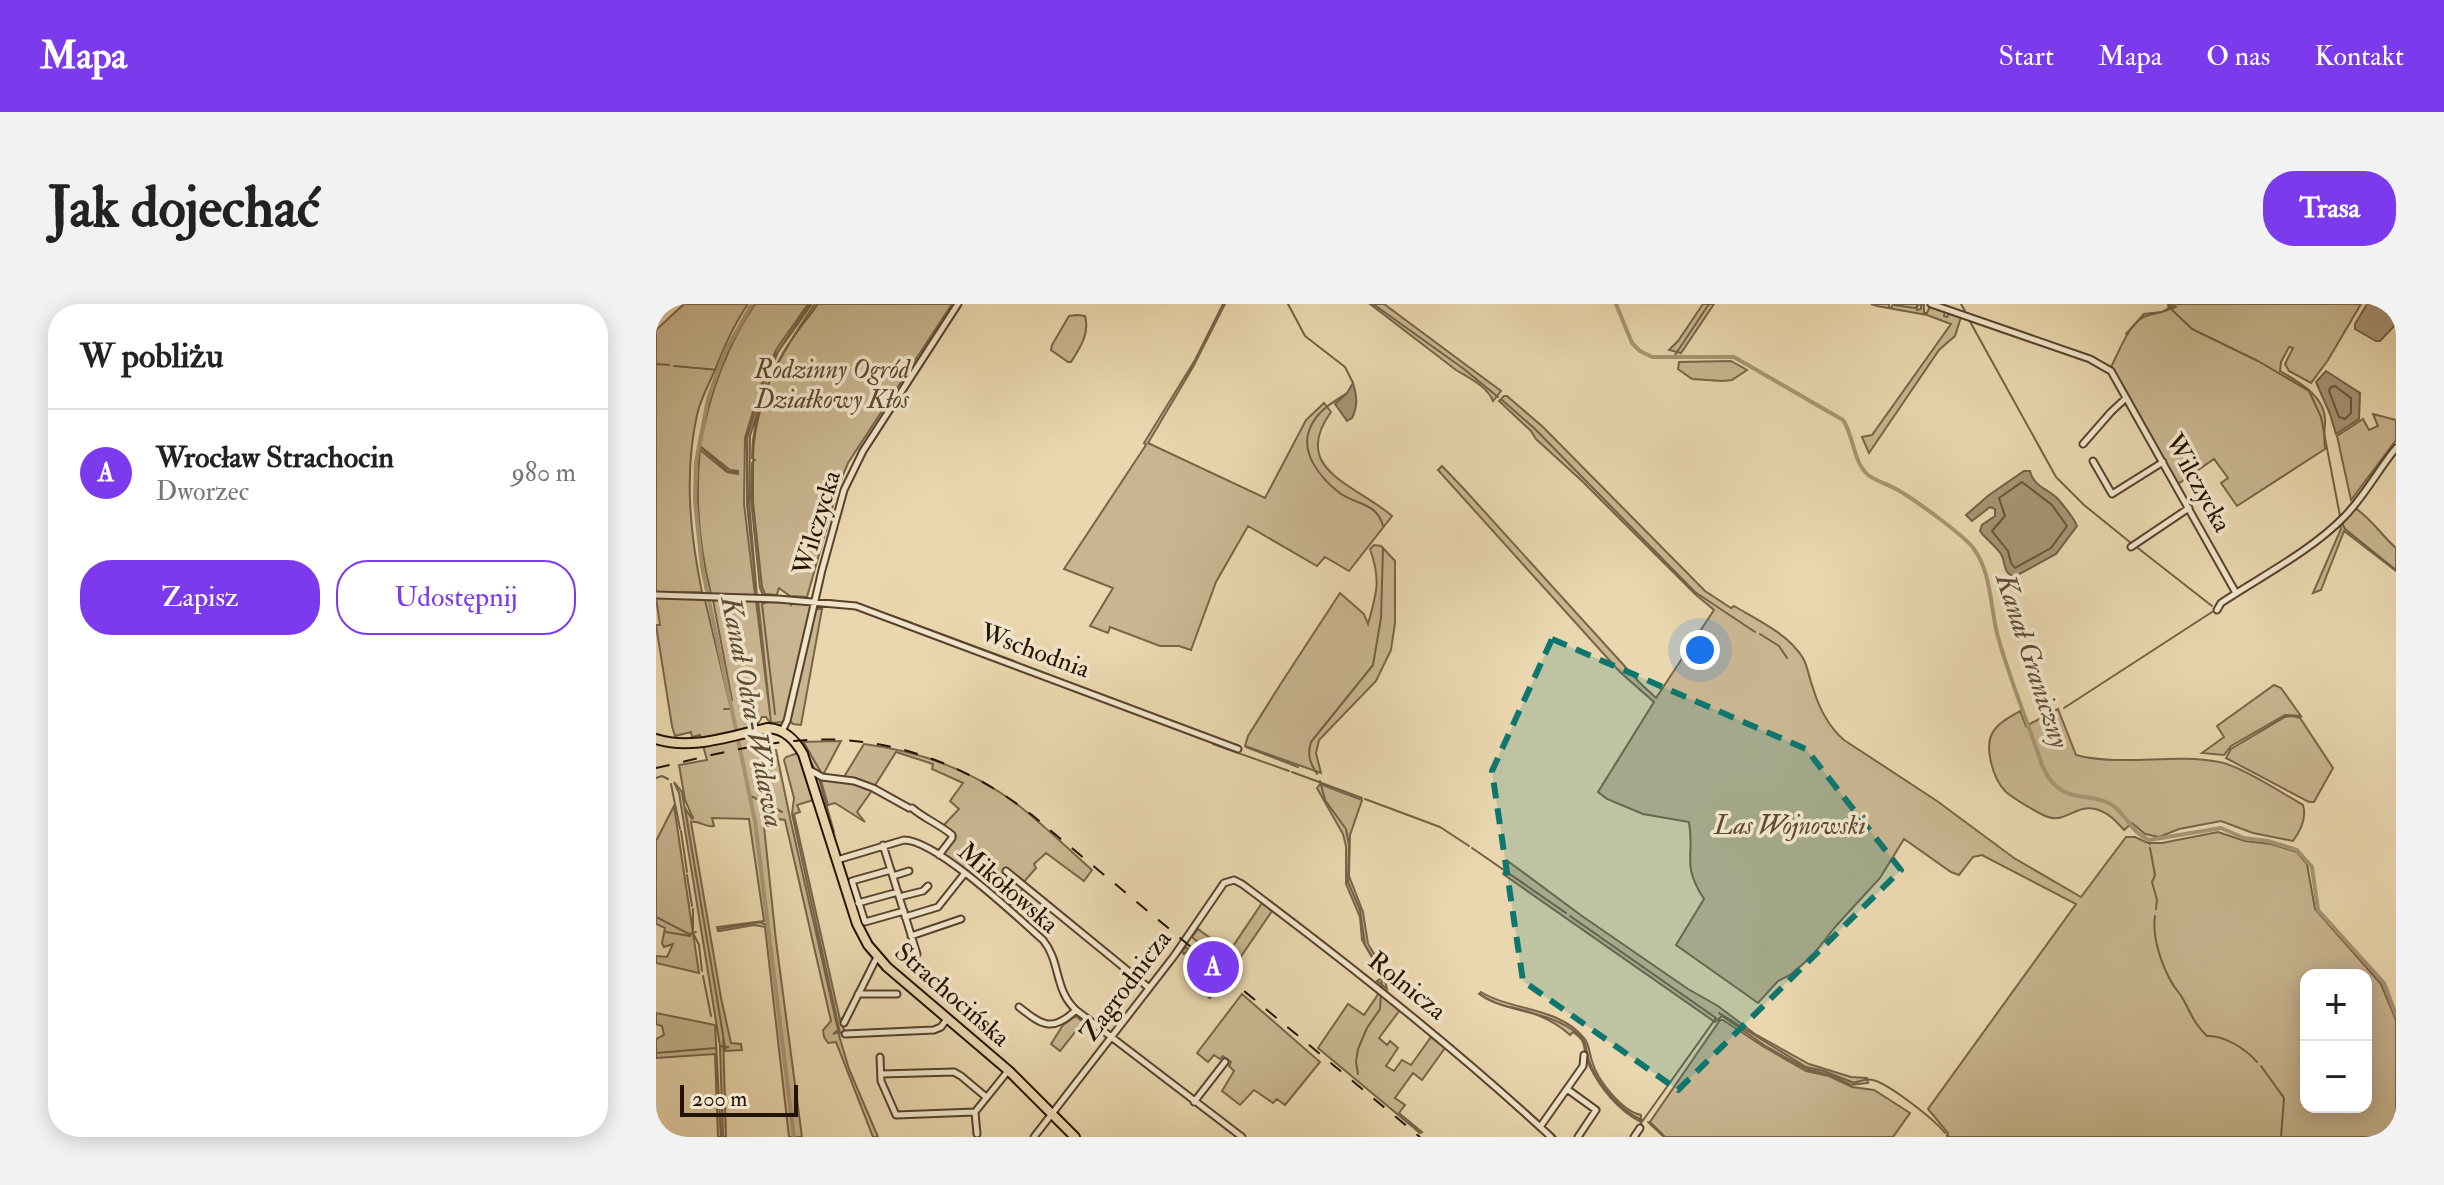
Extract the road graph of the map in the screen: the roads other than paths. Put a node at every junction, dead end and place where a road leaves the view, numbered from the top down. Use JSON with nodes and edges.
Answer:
{"nodes":[{"id":1,"x":958,"y":304,"type":"edge"},
{"id":2,"x":1931,"y":304,"type":"edge"},
{"id":3,"x":2126,"y":398,"type":"junction"},
{"id":4,"x":2083,"y":444,"type":"dead end"},
{"id":5,"x":2396,"y":448,"type":"edge"},
{"id":6,"x":2093,"y":461,"type":"dead end"},
{"id":7,"x":2163,"y":462,"type":"junction"},
{"id":8,"x":2189,"y":508,"type":"junction"},
{"id":9,"x":2131,"y":547,"type":"dead end"},
{"id":10,"x":2236,"y":593,"type":"junction"},
{"id":11,"x":656,"y":595,"type":"edge"},
{"id":12,"x":815,"y":602,"type":"junction"},
{"id":13,"x":2217,"y":610,"type":"dead end"},
{"id":14,"x":782,"y":731,"type":"junction"},
{"id":15,"x":656,"y":739,"type":"edge"},
{"id":16,"x":1238,"y":749,"type":"dead end"},
{"id":17,"x":808,"y":769,"type":"junction"},
{"id":18,"x":883,"y":845,"type":"junction"},
{"id":19,"x":939,"y":855,"type":"junction"},
{"id":20,"x":836,"y":860,"type":"junction"},
{"id":21,"x":909,"y":871,"type":"dead end"},
{"id":22,"x":1006,"y":871,"type":"dead end"},
{"id":23,"x":892,"y":873,"type":"junction"},
{"id":24,"x":965,"y":873,"type":"junction"},
{"id":25,"x":1228,"y":880,"type":"joint"},
{"id":26,"x":928,"y":886,"type":"dead end"},
{"id":27,"x":898,"y":894,"type":"junction"},
{"id":28,"x":858,"y":903,"type":"junction"},
{"id":29,"x":904,"y":914,"type":"junction"},
{"id":30,"x":961,"y":919,"type":"dead end"},
{"id":31,"x":911,"y":936,"type":"junction"},
{"id":32,"x":917,"y":954,"type":"dead end"},
{"id":33,"x":877,"y":957,"type":"junction"},
{"id":34,"x":1149,"y":988,"type":"junction"},
{"id":35,"x":858,"y":994,"type":"junction"},
{"id":36,"x":897,"y":994,"type":"dead end"},
{"id":37,"x":1019,"y":1007,"type":"dead end"},
{"id":38,"x":1076,"y":1010,"type":"junction"},
{"id":39,"x":948,"y":1018,"type":"junction"},
{"id":40,"x":844,"y":1023,"type":"dead end"},
{"id":41,"x":845,"y":1034,"type":"dead end"},
{"id":42,"x":1111,"y":1038,"type":"junction"},
{"id":43,"x":1584,"y":1055,"type":"dead end"},
{"id":44,"x":880,"y":1057,"type":"dead end"},
{"id":45,"x":1225,"y":1062,"type":"dead end"},
{"id":46,"x":1009,"y":1071,"type":"junction"},
{"id":47,"x":881,"y":1074,"type":"junction"},
{"id":48,"x":1567,"y":1089,"type":"junction"},
{"id":49,"x":986,"y":1097,"type":"junction"},
{"id":50,"x":1194,"y":1102,"type":"junction"},
{"id":51,"x":975,"y":1112,"type":"junction"},
{"id":52,"x":1053,"y":1114,"type":"junction"},
{"id":53,"x":1540,"y":1127,"type":"junction"},
{"id":54,"x":1640,"y":1128,"type":"dead end"},
{"id":55,"x":977,"y":1134,"type":"dead end"},
{"id":56,"x":1034,"y":1137,"type":"edge"},
{"id":57,"x":1075,"y":1137,"type":"edge"},
{"id":58,"x":1242,"y":1137,"type":"edge"},
{"id":59,"x":1551,"y":1137,"type":"edge"},
{"id":60,"x":1578,"y":1137,"type":"edge"},
{"id":61,"x":1634,"y":1137,"type":"edge"}],
"edges":[{"from":1,"to":12,"type":"street","name":"Wilczycka"},
{"from":2,"to":3,"type":"street","name":"Wilczycka"},
{"from":3,"to":4,"type":"street"},
{"from":3,"to":7,"type":"street","name":"Wilczycka"},
{"from":5,"to":10,"type":"street"},
{"from":6,"to":7,"type":"street"},
{"from":7,"to":8,"type":"street","name":"Wilczycka"},
{"from":8,"to":9,"type":"street"},
{"from":8,"to":10,"type":"street","name":"Wilczycka"},
{"from":10,"to":13,"type":"street"},
{"from":11,"to":12,"type":"street","name":"Wschodnia"},
{"from":12,"to":14,"type":"street","name":"Wilczycka"},
{"from":12,"to":16,"type":"street","name":"Wschodnia"},
{"from":14,"to":15,"type":"main road"},
{"from":14,"to":17,"type":"main road","name":"Strachocińska"},
{"from":17,"to":19,"type":"street"},
{"from":17,"to":20,"type":"main road","name":"Strachocińska"},
{"from":18,"to":19,"type":"street","name":"Mikołowska"},
{"from":18,"to":20,"type":"street","name":"Mikołowska"},
{"from":18,"to":23,"type":"street"},
{"from":19,"to":24,"type":"street","name":"Mikołowska"},
{"from":20,"to":33,"type":"main road","name":"Strachocińska"},
{"from":21,"to":23,"type":"street"},
{"from":22,"to":34,"type":"street"},
{"from":23,"to":27,"type":"street"},
{"from":23,"to":28,"type":"street"},
{"from":24,"to":29,"type":"street"},
{"from":24,"to":38,"type":"street","name":"Mikołowska"},
{"from":25,"to":34,"type":"street","name":"Zagrodnicza"},
{"from":25,"to":53,"type":"street","name":"Rolnicza"},
{"from":26,"to":27,"type":"street"},
{"from":27,"to":28,"type":"street"},
{"from":27,"to":29,"type":"street"},
{"from":28,"to":29,"type":"street"},
{"from":29,"to":31,"type":"street"},
{"from":30,"to":31,"type":"street"},
{"from":31,"to":32,"type":"street"},
{"from":33,"to":35,"type":"street"},
{"from":33,"to":39,"type":"main road","name":"Strachocińska"},
{"from":34,"to":42,"type":"street","name":"Zagrodnicza"},
{"from":35,"to":36,"type":"street"},
{"from":35,"to":40,"type":"street"},
{"from":37,"to":38,"type":"street"},
{"from":38,"to":42,"type":"street","name":"Mikołowska"},
{"from":39,"to":41,"type":"street"},
{"from":39,"to":46,"type":"main road","name":"Strachocińska"},
{"from":42,"to":50,"type":"street","name":"Mikołowska"},
{"from":42,"to":52,"type":"street","name":"Zagrodnicza"},
{"from":43,"to":48,"type":"street"},
{"from":44,"to":47,"type":"street"},
{"from":45,"to":50,"type":"street"},
{"from":46,"to":49,"type":"street"},
{"from":46,"to":52,"type":"main road","name":"Strachocińska"},
{"from":47,"to":49,"type":"street"},
{"from":47,"to":51,"type":"street"},
{"from":48,"to":53,"type":"street"},
{"from":48,"to":60,"type":"street"},
{"from":49,"to":51,"type":"street"},
{"from":50,"to":58,"type":"street","name":"Mikołowska"},
{"from":51,"to":55,"type":"street"},
{"from":52,"to":56,"type":"street","name":"Zagrodnicza"},
{"from":52,"to":57,"type":"main road","name":"Strachocińska"},
{"from":53,"to":59,"type":"street","name":"Rolnicza"},
{"from":54,"to":61,"type":"street"}]}
